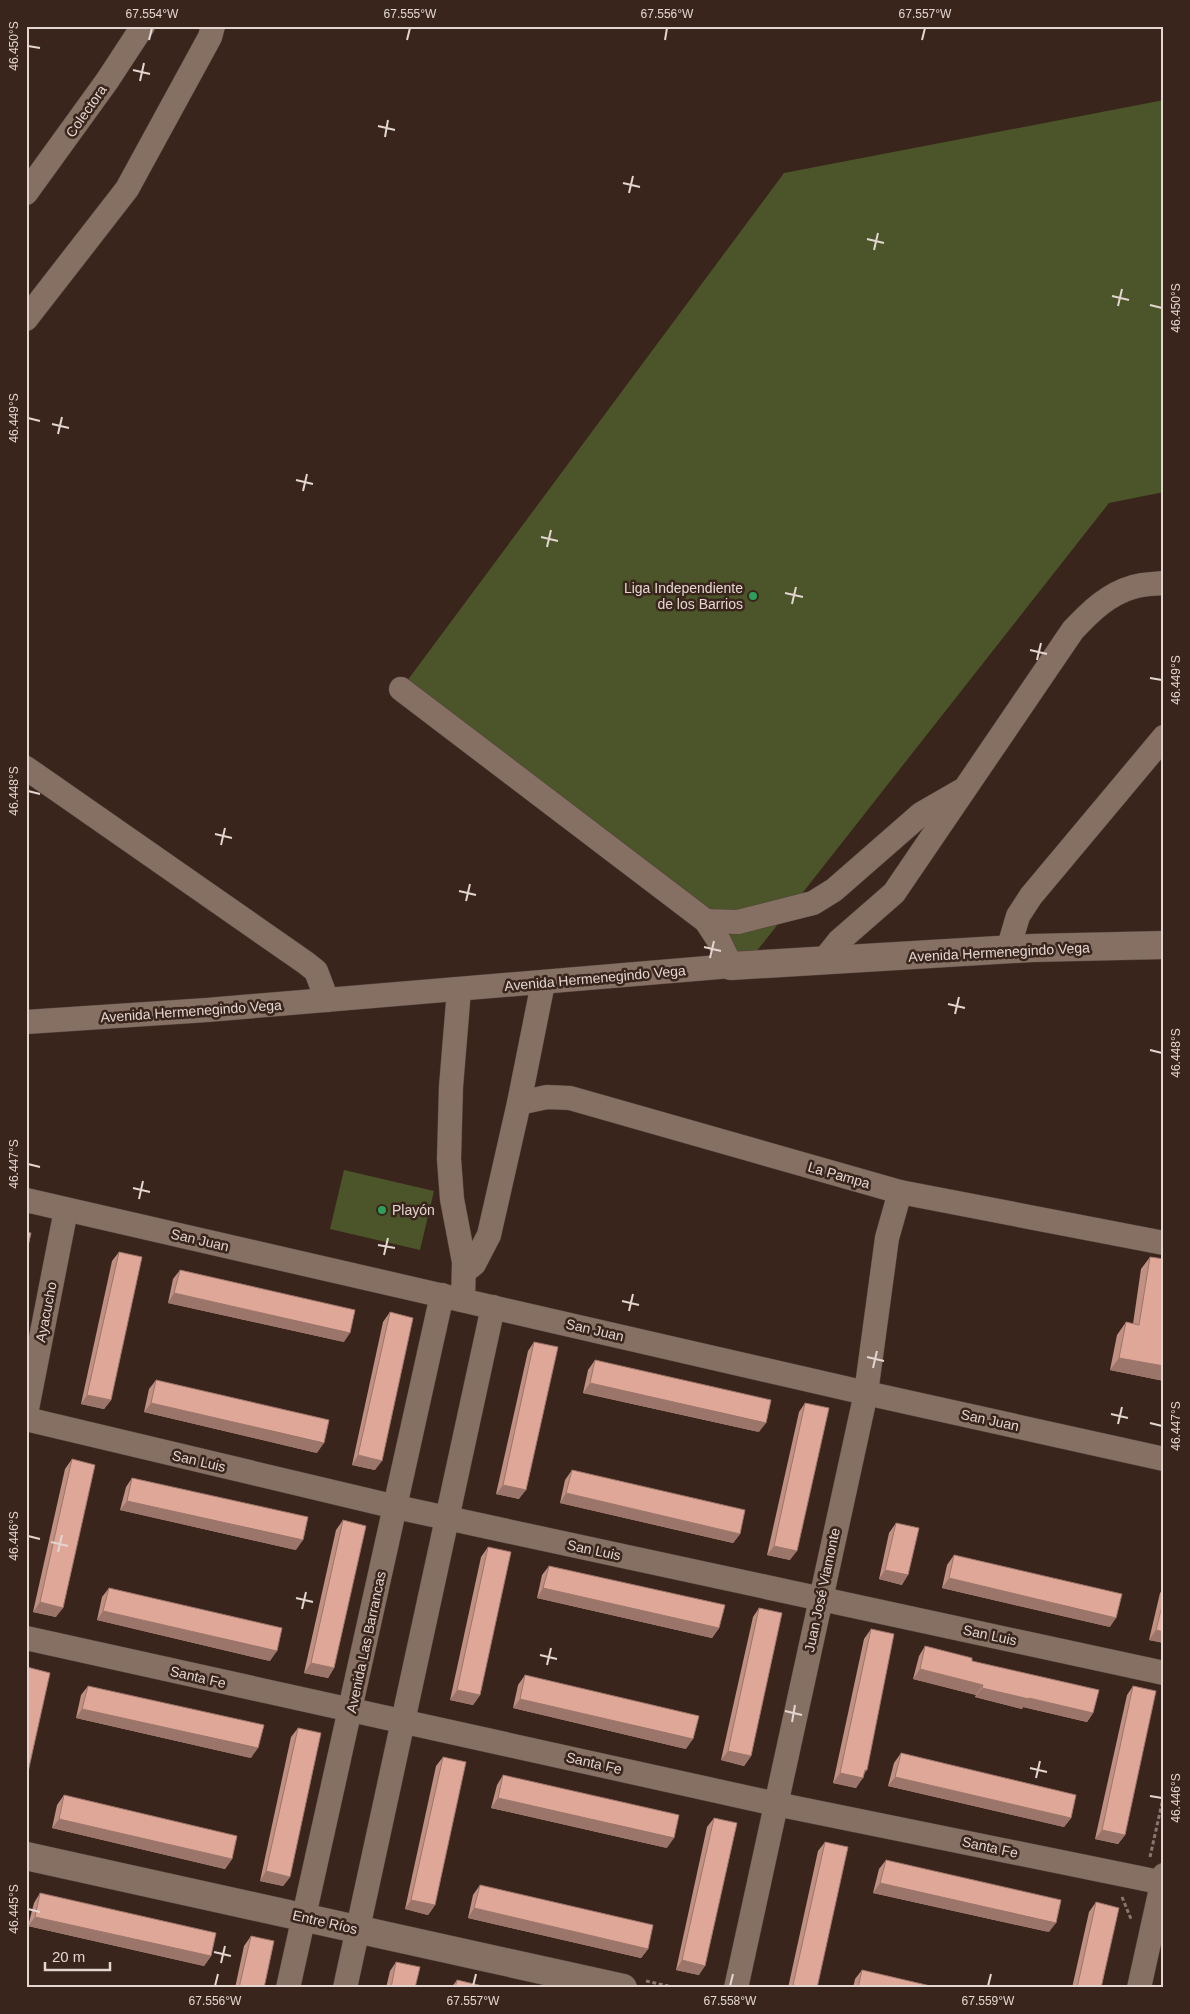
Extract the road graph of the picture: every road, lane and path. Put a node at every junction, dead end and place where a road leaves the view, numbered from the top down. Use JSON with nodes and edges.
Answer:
{"nodes":[{"id":1,"x":143,"y":26,"type":"edge"},
{"id":2,"x":213,"y":26,"type":"edge"},
{"id":3,"x":26,"y":193,"type":"edge"},
{"id":4,"x":26,"y":320,"type":"edge"},
{"id":5,"x":1164,"y":582,"type":"edge"},
{"id":6,"x":401,"y":689,"type":"dead end"},
{"id":7,"x":1164,"y":738,"type":"edge"},
{"id":8,"x":26,"y":768,"type":"edge"},
{"id":9,"x":967,"y":787,"type":"junction"},
{"id":10,"x":706,"y":922,"type":"junction"},
{"id":11,"x":1164,"y":945,"type":"edge"},
{"id":12,"x":1008,"y":950,"type":"junction"},
{"id":13,"x":823,"y":961,"type":"junction"},
{"id":14,"x":731,"y":966,"type":"junction"},
{"id":15,"x":542,"y":983,"type":"junction"},
{"id":16,"x":459,"y":990,"type":"junction"},
{"id":17,"x":327,"y":1000,"type":"junction"},
{"id":18,"x":26,"y":1022,"type":"edge"},
{"id":19,"x":519,"y":1103,"type":"junction"},
{"id":20,"x":900,"y":1192,"type":"junction"},
{"id":21,"x":26,"y":1200,"type":"edge"},
{"id":22,"x":66,"y":1210,"type":"junction"},
{"id":23,"x":1164,"y":1244,"type":"edge"},
{"id":24,"x":464,"y":1272,"type":"junction"},
{"id":25,"x":452,"y":1297,"type":"junction"},
{"id":26,"x":493,"y":1307,"type":"junction"},
{"id":27,"x":866,"y":1393,"type":"junction"},
{"id":28,"x":26,"y":1414,"type":"edge"},
{"id":29,"x":26,"y":1420,"type":"edge"},
{"id":30,"x":1164,"y":1459,"type":"edge"},
{"id":31,"x":396,"y":1507,"type":"junction"},
{"id":32,"x":447,"y":1518,"type":"junction"},
{"id":33,"x":820,"y":1599,"type":"junction"},
{"id":34,"x":26,"y":1638,"type":"edge"},
{"id":35,"x":1164,"y":1673,"type":"edge"},
{"id":36,"x":351,"y":1711,"type":"junction"},
{"id":37,"x":403,"y":1721,"type":"junction"},
{"id":38,"x":1164,"y":1794,"type":"edge"},
{"id":39,"x":776,"y":1804,"type":"junction"},
{"id":40,"x":26,"y":1856,"type":"edge"},
{"id":41,"x":1143,"y":1862,"type":"dead end"},
{"id":42,"x":1163,"y":1880,"type":"edge"},
{"id":43,"x":1122,"y":1896,"type":"dead end"},
{"id":44,"x":304,"y":1918,"type":"junction"},
{"id":45,"x":1150,"y":1922,"type":"edge"},
{"id":46,"x":358,"y":1929,"type":"junction"},
{"id":47,"x":631,"y":1984,"type":"edge"},
{"id":48,"x":288,"y":1988,"type":"edge"},
{"id":49,"x":345,"y":1988,"type":"edge"},
{"id":50,"x":677,"y":1988,"type":"edge"},
{"id":51,"x":736,"y":1988,"type":"edge"},
{"id":52,"x":1138,"y":1988,"type":"edge"}],
"edges":[{"from":1,"to":3,"type":"street","name":"Colectora"},
{"from":2,"to":4,"type":"street"},
{"from":5,"to":9,"type":"street"},
{"from":6,"to":10,"type":"street"},
{"from":7,"to":12,"type":"street"},
{"from":8,"to":17,"type":"street"},
{"from":9,"to":10,"type":"street"},
{"from":9,"to":13,"type":"street"},
{"from":10,"to":14,"type":"street"},
{"from":11,"to":12,"type":"street","name":"Avenida Hermenegindo Vega"},
{"from":12,"to":13,"type":"street","name":"Avenida Hermenegindo Vega"},
{"from":13,"to":14,"type":"street","name":"Avenida Hermenegindo Vega"},
{"from":14,"to":15,"type":"street","name":"Avenida Hermenegindo Vega"},
{"from":15,"to":16,"type":"street","name":"Avenida Hermenegindo Vega"},
{"from":15,"to":19,"type":"street"},
{"from":16,"to":17,"type":"street","name":"Avenida Hermenegindo Vega"},
{"from":16,"to":24,"type":"street","name":"Avenida Las Barrancas"},
{"from":17,"to":18,"type":"street","name":"Avenida Hermenegindo Vega"},
{"from":19,"to":20,"type":"street","name":"La Pampa"},
{"from":19,"to":24,"type":"street"},
{"from":20,"to":23,"type":"street","name":"La Pampa"},
{"from":20,"to":27,"type":"street","name":"Juan José Viamonte"},
{"from":21,"to":22,"type":"street","name":"San Juan"},
{"from":22,"to":25,"type":"street","name":"San Juan"},
{"from":22,"to":28,"type":"street","name":"Ayacucho"},
{"from":24,"to":25,"type":"street","name":"Avenida Las Barrancas"},
{"from":25,"to":26,"type":"street","name":"San Juan"},
{"from":25,"to":31,"type":"street","name":"Avenida Las Barrancas"},
{"from":26,"to":27,"type":"street","name":"San Juan"},
{"from":26,"to":32,"type":"street"},
{"from":27,"to":30,"type":"street","name":"San Juan"},
{"from":27,"to":33,"type":"street","name":"Juan José Viamonte"},
{"from":29,"to":31,"type":"street","name":"San Luis"},
{"from":31,"to":32,"type":"street","name":"San Luis"},
{"from":31,"to":36,"type":"street","name":"Avenida Las Barrancas"},
{"from":32,"to":33,"type":"street","name":"San Luis"},
{"from":32,"to":37,"type":"street"},
{"from":33,"to":35,"type":"street","name":"San Luis"},
{"from":33,"to":39,"type":"street","name":"Juan José Viamonte"},
{"from":34,"to":36,"type":"street","name":"Santa Fe"},
{"from":36,"to":37,"type":"street","name":"Santa Fe"},
{"from":36,"to":44,"type":"street","name":"Avenida Las Barrancas"},
{"from":37,"to":39,"type":"street","name":"Santa Fe"},
{"from":37,"to":46,"type":"street"},
{"from":38,"to":41,"type":"path"},
{"from":39,"to":42,"type":"street","name":"Santa Fe"},
{"from":39,"to":51,"type":"street","name":"Juan José Viamonte"},
{"from":40,"to":44,"type":"street","name":"Entre Ríos"},
{"from":42,"to":45,"type":"street"},
{"from":43,"to":45,"type":"path"},
{"from":44,"to":46,"type":"street","name":"Entre Ríos"},
{"from":44,"to":48,"type":"street","name":"Avenida Las Barrancas"},
{"from":45,"to":52,"type":"street"},
{"from":46,"to":47,"type":"street","name":"Entre Ríos"},
{"from":46,"to":49,"type":"street"},
{"from":47,"to":50,"type":"path"}]}
